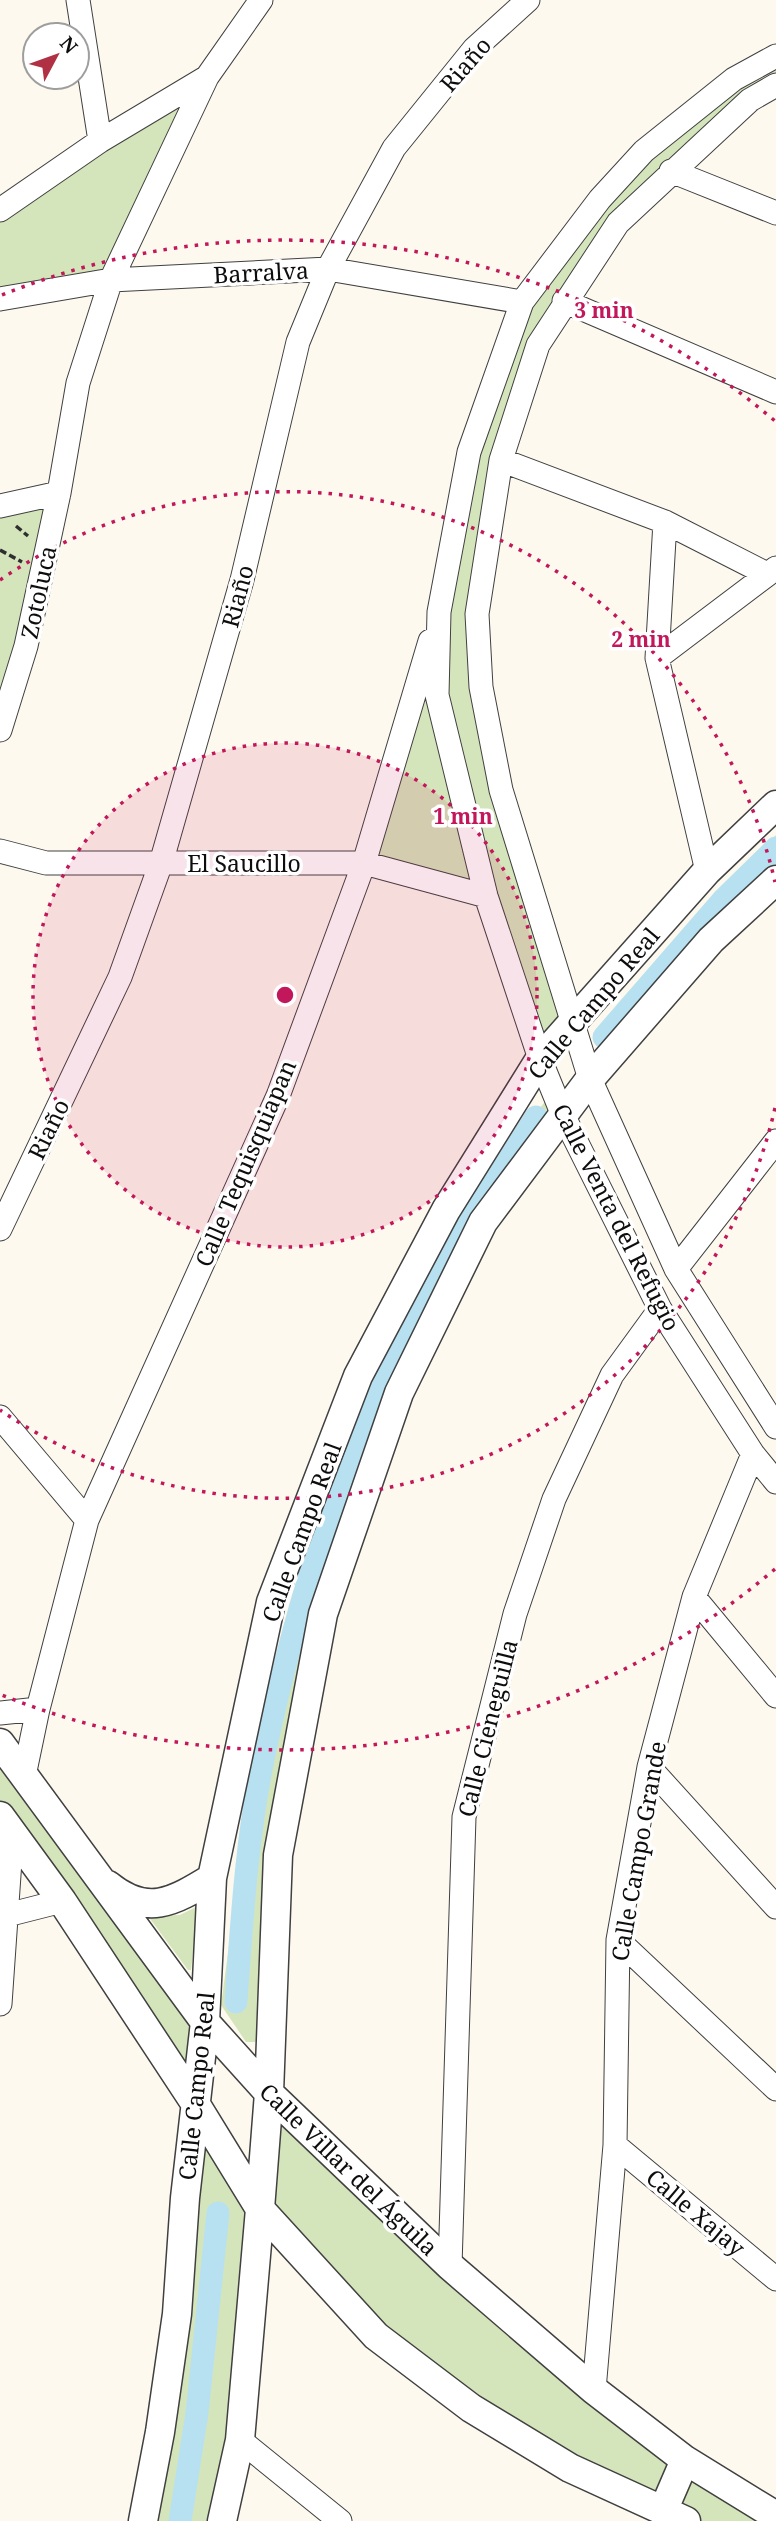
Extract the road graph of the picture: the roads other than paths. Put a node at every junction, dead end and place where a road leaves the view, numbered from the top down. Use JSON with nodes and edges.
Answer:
{"nodes":[{"id":1,"x":78,"y":0,"type":"edge"},
{"id":2,"x":261,"y":0,"type":"edge"},
{"id":3,"x":528,"y":0,"type":"edge"},
{"id":4,"x":776,"y":55,"type":"edge"},
{"id":5,"x":207,"y":77,"type":"junction"},
{"id":6,"x":776,"y":85,"type":"edge"},
{"id":7,"x":100,"y":141,"type":"junction"},
{"id":8,"x":671,"y":171,"type":"junction"},
{"id":9,"x":0,"y":210,"type":"edge"},
{"id":10,"x":776,"y":213,"type":"edge"},
{"id":11,"x":328,"y":269,"type":"junction"},
{"id":12,"x":111,"y":280,"type":"junction"},
{"id":13,"x":0,"y":299,"type":"edge"},
{"id":14,"x":564,"y":301,"type":"junction"},
{"id":15,"x":522,"y":302,"type":"junction"},
{"id":16,"x":776,"y":392,"type":"edge"},
{"id":17,"x":501,"y":460,"type":"junction"},
{"id":18,"x":60,"y":493,"type":"junction"},
{"id":19,"x":0,"y":506,"type":"edge"},
{"id":20,"x":665,"y":522,"type":"junction"},
{"id":21,"x":771,"y":571,"type":"edge"},
{"id":22,"x":439,"y":612,"type":"junction"},
{"id":23,"x":477,"y":614,"type":"junction"},
{"id":24,"x":657,"y":658,"type":"junction"},
{"id":25,"x":0,"y":730,"type":"edge"},
{"id":26,"x":776,"y":805,"type":"edge"},
{"id":27,"x":0,"y":851,"type":"edge"},
{"id":28,"x":161,"y":863,"type":"junction"},
{"id":29,"x":365,"y":863,"type":"junction"},
{"id":30,"x":707,"y":871,"type":"junction"},
{"id":31,"x":776,"y":880,"type":"edge"},
{"id":32,"x":486,"y":896,"type":"junction"},
{"id":33,"x":571,"y":1021,"type":"junction"},
{"id":34,"x":540,"y":1059,"type":"junction"},
{"id":35,"x":590,"y":1079,"type":"junction"},
{"id":36,"x":562,"y":1113,"type":"junction"},
{"id":37,"x":776,"y":1140,"type":"edge"},
{"id":38,"x":0,"y":1229,"type":"edge"},
{"id":39,"x":676,"y":1269,"type":"junction"},
{"id":40,"x":660,"y":1309,"type":"junction"},
{"id":41,"x":0,"y":1417,"type":"edge"},
{"id":42,"x":774,"y":1418,"type":"edge"},
{"id":43,"x":753,"y":1454,"type":"junction"},
{"id":44,"x":776,"y":1482,"type":"edge"},
{"id":45,"x":87,"y":1520,"type":"junction"},
{"id":46,"x":694,"y":1597,"type":"junction"},
{"id":47,"x":776,"y":1696,"type":"edge"},
{"id":48,"x":38,"y":1709,"type":"junction"},
{"id":49,"x":0,"y":1713,"type":"edge"},
{"id":50,"x":0,"y":1743,"type":"edge"},
{"id":51,"x":649,"y":1767,"type":"junction"},
{"id":52,"x":24,"y":1776,"type":"junction"},
{"id":53,"x":6,"y":1824,"type":"edge"},
{"id":54,"x":98,"y":1877,"type":"junction"},
{"id":55,"x":212,"y":1878,"type":"junction"},
{"id":56,"x":62,"y":1901,"type":"junction"},
{"id":57,"x":776,"y":1907,"type":"edge"},
{"id":58,"x":7,"y":1915,"type":"junction"},
{"id":59,"x":618,"y":1940,"type":"junction"},
{"id":60,"x":0,"y":2004,"type":"edge"},
{"id":61,"x":205,"y":2022,"type":"junction"},
{"id":62,"x":776,"y":2090,"type":"edge"},
{"id":63,"x":269,"y":2093,"type":"junction"},
{"id":64,"x":195,"y":2103,"type":"junction"},
{"id":65,"x":615,"y":2145,"type":"junction"},
{"id":66,"x":260,"y":2209,"type":"junction"},
{"id":67,"x":450,"y":2266,"type":"junction"},
{"id":68,"x":776,"y":2279,"type":"edge"},
{"id":69,"x":594,"y":2390,"type":"junction"},
{"id":70,"x":240,"y":2440,"type":"junction"},
{"id":71,"x":685,"y":2460,"type":"junction"},
{"id":72,"x":674,"y":2516,"type":"edge"},
{"id":73,"x":776,"y":2516,"type":"edge"},
{"id":74,"x":143,"y":2521,"type":"edge"},
{"id":75,"x":222,"y":2521,"type":"edge"},
{"id":76,"x":340,"y":2521,"type":"edge"}],
"edges":[{"from":1,"to":7,"type":"street"},
{"from":2,"to":5,"type":"street"},
{"from":3,"to":11,"type":"street","name":"Riaño"},
{"from":4,"to":15,"type":"street","name":"Calle Venta del Refugio"},
{"from":5,"to":7,"type":"street"},
{"from":5,"to":12,"type":"street","name":"Zotoluca"},
{"from":6,"to":8,"type":"street","name":"Calle Venta del Refugio"},
{"from":7,"to":9,"type":"street"},
{"from":8,"to":10,"type":"street"},
{"from":8,"to":14,"type":"street","name":"Calle Venta del Refugio"},
{"from":11,"to":12,"type":"street","name":"Barralva"},
{"from":11,"to":15,"type":"street","name":"Barralva"},
{"from":11,"to":28,"type":"street","name":"Riaño"},
{"from":12,"to":13,"type":"street","name":"Barralva"},
{"from":12,"to":18,"type":"street","name":"Zotoluca"},
{"from":14,"to":16,"type":"street"},
{"from":14,"to":17,"type":"street","name":"Calle Venta del Refugio"},
{"from":15,"to":22,"type":"street","name":"Calle Venta del Refugio"},
{"from":17,"to":20,"type":"street"},
{"from":17,"to":23,"type":"street","name":"Calle Venta del Refugio"},
{"from":18,"to":19,"type":"street"},
{"from":18,"to":25,"type":"street","name":"Zotoluca"},
{"from":20,"to":21,"type":"street"},
{"from":20,"to":24,"type":"street"},
{"from":21,"to":24,"type":"street"},
{"from":22,"to":23,"type":"street"},
{"from":22,"to":29,"type":"street","name":"Calle Tequisquiapan"},
{"from":22,"to":32,"type":"street","name":"Calle Venta del Refugio"},
{"from":23,"to":33,"type":"street","name":"Calle Venta del Refugio"},
{"from":24,"to":30,"type":"street"},
{"from":26,"to":30,"type":"street","name":"Calle Campo Real"},
{"from":27,"to":28,"type":"street","name":"El Saucillo"},
{"from":28,"to":29,"type":"street","name":"El Saucillo"},
{"from":28,"to":38,"type":"street","name":"Riaño"},
{"from":29,"to":32,"type":"street","name":"El Saucillo"},
{"from":29,"to":45,"type":"street","name":"Calle Tequisquiapan"},
{"from":30,"to":33,"type":"street","name":"Calle Campo Real"},
{"from":31,"to":35,"type":"street","name":"Calle Campo Real"},
{"from":32,"to":34,"type":"street","name":"Calle Venta del Refugio"},
{"from":33,"to":34,"type":"street","name":"Calle Campo Real"},
{"from":33,"to":35,"type":"street","name":"Calle Venta del Refugio"},
{"from":34,"to":36,"type":"street","name":"Calle Venta del Refugio"},
{"from":34,"to":55,"type":"street","name":"Calle Campo Real"},
{"from":35,"to":36,"type":"street","name":"Calle Campo Real"},
{"from":35,"to":39,"type":"street","name":"Calle Venta del Refugio"},
{"from":36,"to":40,"type":"street","name":"Calle Venta del Refugio"},
{"from":36,"to":63,"type":"street","name":"Calle Campo Real"},
{"from":37,"to":39,"type":"street"},
{"from":39,"to":42,"type":"street","name":"Calle Venta del Refugio"},
{"from":40,"to":43,"type":"street","name":"Calle Venta del Refugio"},
{"from":40,"to":67,"type":"street","name":"Calle Cieneguilla"},
{"from":41,"to":45,"type":"street"},
{"from":43,"to":44,"type":"street","name":"Calle Venta del Refugio"},
{"from":43,"to":46,"type":"street","name":"Calle Campo Grande"},
{"from":45,"to":48,"type":"street","name":"Calle Tequisquiapan"},
{"from":46,"to":47,"type":"street"},
{"from":46,"to":51,"type":"street","name":"Calle Campo Grande"},
{"from":48,"to":49,"type":"street"},
{"from":48,"to":52,"type":"street","name":"Calle Tequisquiapan"},
{"from":50,"to":52,"type":"street","name":"Calle Villar del Águila"},
{"from":51,"to":57,"type":"street"},
{"from":51,"to":59,"type":"street","name":"Calle Campo Grande"},
{"from":52,"to":54,"type":"street","name":"Calle Villar del Águila"},
{"from":53,"to":56,"type":"street"},
{"from":53,"to":58,"type":"street"},
{"from":54,"to":55,"type":"street"},
{"from":54,"to":61,"type":"street","name":"Calle Villar del Águila"},
{"from":55,"to":61,"type":"street","name":"Calle Campo Real"},
{"from":56,"to":58,"type":"street"},
{"from":56,"to":64,"type":"street"},
{"from":58,"to":60,"type":"street"},
{"from":59,"to":62,"type":"street"},
{"from":59,"to":65,"type":"street","name":"Calle Campo Grande"},
{"from":61,"to":63,"type":"street","name":"Calle Villar del Águila"},
{"from":61,"to":64,"type":"street","name":"Calle Campo Real"},
{"from":63,"to":66,"type":"street","name":"Calle Campo Real"},
{"from":63,"to":67,"type":"street","name":"Calle Villar del Águila"},
{"from":64,"to":66,"type":"street"},
{"from":64,"to":74,"type":"street","name":"Calle Campo Real"},
{"from":65,"to":68,"type":"street","name":"Calle Xajay"},
{"from":65,"to":69,"type":"street","name":"Calle Campo Grande"},
{"from":66,"to":70,"type":"street","name":"Calle Campo Real"},
{"from":66,"to":72,"type":"street"},
{"from":67,"to":69,"type":"street","name":"Calle Villar del Águila"},
{"from":69,"to":71,"type":"street","name":"Calle Villar del Águila"},
{"from":70,"to":75,"type":"street","name":"Calle Campo Real"},
{"from":70,"to":76,"type":"street"},
{"from":71,"to":72,"type":"street"},
{"from":71,"to":73,"type":"street","name":"Calle Villar del Águila"}]}
